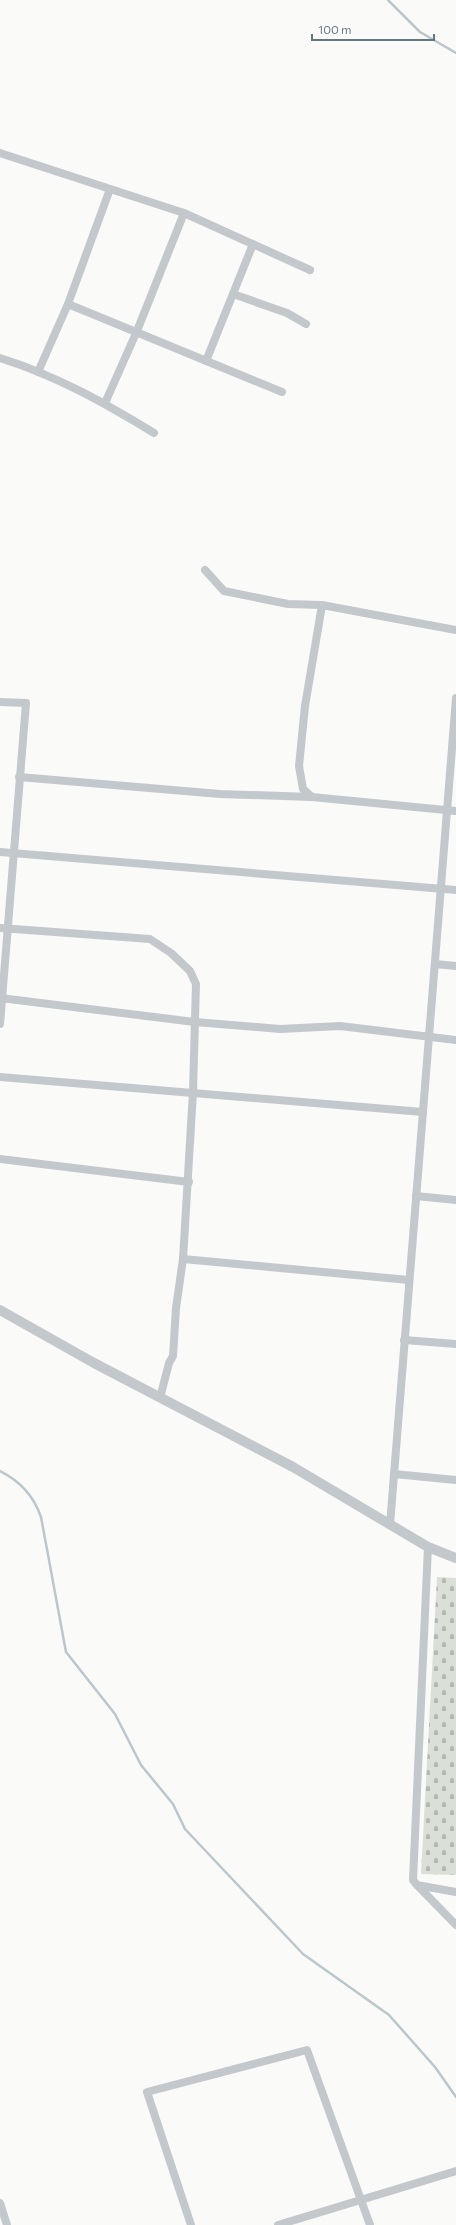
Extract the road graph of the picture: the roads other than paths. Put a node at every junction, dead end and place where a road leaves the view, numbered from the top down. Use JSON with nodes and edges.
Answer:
{"nodes":[{"id":1,"x":0,"y":153,"type":"edge"},
{"id":2,"x":110,"y":189,"type":"junction"},
{"id":3,"x":184,"y":213,"type":"junction"},
{"id":4,"x":253,"y":244,"type":"junction"},
{"id":5,"x":310,"y":270,"type":"dead end"},
{"id":6,"x":233,"y":294,"type":"junction"},
{"id":7,"x":68,"y":304,"type":"junction"},
{"id":8,"x":306,"y":324,"type":"dead end"},
{"id":9,"x":137,"y":331,"type":"junction"},
{"id":10,"x":0,"y":358,"type":"edge"},
{"id":11,"x":206,"y":360,"type":"junction"},
{"id":12,"x":38,"y":372,"type":"junction"},
{"id":13,"x":282,"y":392,"type":"dead end"},
{"id":14,"x":105,"y":403,"type":"junction"},
{"id":15,"x":154,"y":433,"type":"dead end"},
{"id":16,"x":205,"y":570,"type":"dead end"},
{"id":17,"x":322,"y":605,"type":"junction"},
{"id":18,"x":456,"y":630,"type":"edge"},
{"id":19,"x":456,"y":698,"type":"edge"},
{"id":20,"x":0,"y":702,"type":"edge"},
{"id":21,"x":19,"y":777,"type":"junction"},
{"id":22,"x":312,"y":797,"type":"junction"},
{"id":23,"x":447,"y":810,"type":"junction"},
{"id":24,"x":456,"y":811,"type":"edge"},
{"id":25,"x":0,"y":852,"type":"edge"},
{"id":26,"x":14,"y":853,"type":"junction"},
{"id":27,"x":441,"y":888,"type":"junction"},
{"id":28,"x":456,"y":890,"type":"edge"},
{"id":29,"x":4,"y":929,"type":"edge"},
{"id":30,"x":435,"y":964,"type":"junction"},
{"id":31,"x":456,"y":966,"type":"edge"},
{"id":32,"x":1,"y":998,"type":"edge"},
{"id":33,"x":194,"y":1022,"type":"junction"},
{"id":34,"x":0,"y":1024,"type":"edge"},
{"id":35,"x":429,"y":1037,"type":"junction"},
{"id":36,"x":456,"y":1040,"type":"edge"},
{"id":37,"x":0,"y":1077,"type":"edge"},
{"id":38,"x":193,"y":1092,"type":"junction"},
{"id":39,"x":423,"y":1112,"type":"junction"},
{"id":40,"x":0,"y":1159,"type":"edge"},
{"id":41,"x":189,"y":1182,"type":"junction"},
{"id":42,"x":416,"y":1196,"type":"junction"},
{"id":43,"x":456,"y":1200,"type":"edge"},
{"id":44,"x":183,"y":1259,"type":"junction"},
{"id":45,"x":409,"y":1280,"type":"junction"},
{"id":46,"x":0,"y":1310,"type":"edge"},
{"id":47,"x":404,"y":1340,"type":"junction"},
{"id":48,"x":456,"y":1344,"type":"edge"},
{"id":49,"x":160,"y":1398,"type":"junction"},
{"id":50,"x":394,"y":1474,"type":"junction"},
{"id":51,"x":456,"y":1480,"type":"edge"},
{"id":52,"x":390,"y":1525,"type":"junction"},
{"id":53,"x":428,"y":1547,"type":"junction"},
{"id":54,"x":456,"y":1558,"type":"edge"},
{"id":55,"x":417,"y":1885,"type":"junction"},
{"id":56,"x":456,"y":1892,"type":"edge"},
{"id":57,"x":456,"y":1924,"type":"edge"},
{"id":58,"x":456,"y":2171,"type":"edge"},
{"id":59,"x":362,"y":2200,"type":"junction"},
{"id":60,"x":0,"y":2203,"type":"edge"},
{"id":61,"x":7,"y":2225,"type":"edge"},
{"id":62,"x":191,"y":2225,"type":"edge"},
{"id":63,"x":278,"y":2225,"type":"edge"},
{"id":64,"x":370,"y":2225,"type":"edge"}],
"edges":[{"from":1,"to":2,"type":"street"},
{"from":2,"to":3,"type":"street"},
{"from":2,"to":7,"type":"street"},
{"from":3,"to":4,"type":"street"},
{"from":3,"to":9,"type":"street"},
{"from":4,"to":5,"type":"street"},
{"from":4,"to":6,"type":"street"},
{"from":6,"to":8,"type":"street"},
{"from":6,"to":11,"type":"street"},
{"from":7,"to":9,"type":"street"},
{"from":7,"to":12,"type":"street"},
{"from":9,"to":11,"type":"street"},
{"from":9,"to":14,"type":"street"},
{"from":10,"to":12,"type":"street"},
{"from":11,"to":13,"type":"street"},
{"from":12,"to":14,"type":"street"},
{"from":14,"to":15,"type":"street"},
{"from":16,"to":17,"type":"street"},
{"from":17,"to":18,"type":"street"},
{"from":17,"to":22,"type":"street"},
{"from":19,"to":23,"type":"street"},
{"from":20,"to":21,"type":"street"},
{"from":21,"to":22,"type":"street"},
{"from":21,"to":26,"type":"street"},
{"from":22,"to":23,"type":"street"},
{"from":23,"to":24,"type":"street"},
{"from":23,"to":27,"type":"street"},
{"from":25,"to":26,"type":"street"},
{"from":26,"to":27,"type":"street"},
{"from":26,"to":29,"type":"street"},
{"from":27,"to":28,"type":"street"},
{"from":27,"to":30,"type":"street"},
{"from":29,"to":32,"type":"street"},
{"from":29,"to":33,"type":"street"},
{"from":30,"to":31,"type":"street"},
{"from":30,"to":35,"type":"street"},
{"from":32,"to":33,"type":"street"},
{"from":32,"to":34,"type":"street"},
{"from":33,"to":35,"type":"street"},
{"from":33,"to":38,"type":"street"},
{"from":35,"to":36,"type":"street"},
{"from":35,"to":39,"type":"street"},
{"from":37,"to":38,"type":"street"},
{"from":38,"to":39,"type":"street"},
{"from":38,"to":41,"type":"street"},
{"from":39,"to":42,"type":"street"},
{"from":40,"to":41,"type":"street"},
{"from":41,"to":44,"type":"street"},
{"from":42,"to":43,"type":"street"},
{"from":42,"to":45,"type":"street"},
{"from":44,"to":45,"type":"street"},
{"from":44,"to":49,"type":"street"},
{"from":45,"to":47,"type":"street"},
{"from":46,"to":49,"type":"street"},
{"from":47,"to":48,"type":"street"},
{"from":47,"to":50,"type":"street"},
{"from":49,"to":52,"type":"street"},
{"from":50,"to":51,"type":"street"},
{"from":50,"to":52,"type":"street"},
{"from":52,"to":53,"type":"street"},
{"from":53,"to":54,"type":"street"},
{"from":53,"to":55,"type":"street"},
{"from":55,"to":56,"type":"street"},
{"from":55,"to":57,"type":"street"},
{"from":58,"to":59,"type":"street"},
{"from":59,"to":62,"type":"street"},
{"from":59,"to":63,"type":"street"},
{"from":59,"to":64,"type":"street"},
{"from":60,"to":61,"type":"street"}]}
